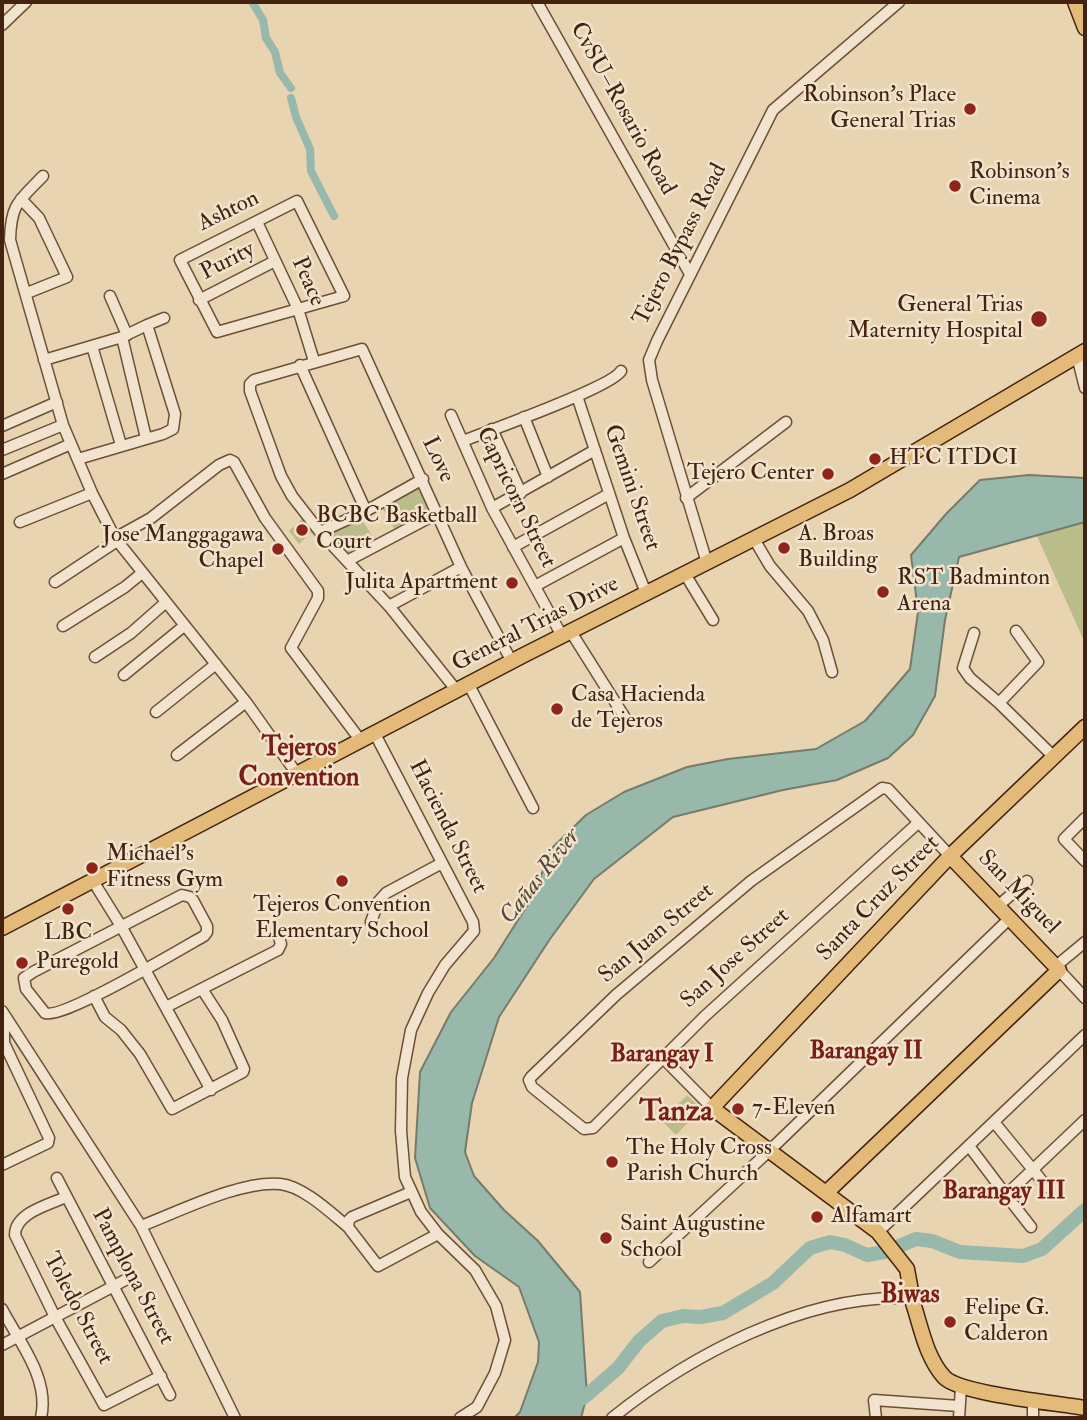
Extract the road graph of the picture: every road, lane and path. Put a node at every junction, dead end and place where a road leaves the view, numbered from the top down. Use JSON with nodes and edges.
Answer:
{"nodes":[{"id":1,"x":26,"y":2,"type":"edge"},
{"id":2,"x":537,"y":2,"type":"edge"},
{"id":3,"x":899,"y":2,"type":"edge"},
{"id":4,"x":1075,"y":2,"type":"edge"},
{"id":5,"x":2,"y":25,"type":"edge"},
{"id":6,"x":1085,"y":28,"type":"edge"},
{"id":7,"x":43,"y":176,"type":"dead end"},
{"id":8,"x":21,"y":199,"type":"junction"},
{"id":9,"x":257,"y":222,"type":"junction"},
{"id":10,"x":6,"y":241,"type":"edge"},
{"id":11,"x":275,"y":261,"type":"junction"},
{"id":12,"x":690,"y":274,"type":"junction"},
{"id":13,"x":27,"y":293,"type":"junction"},
{"id":14,"x":110,"y":296,"type":"dead end"},
{"id":15,"x":199,"y":300,"type":"junction"},
{"id":16,"x":299,"y":309,"type":"junction"},
{"id":17,"x":164,"y":318,"type":"dead end"},
{"id":18,"x":147,"y":325,"type":"junction"},
{"id":19,"x":125,"y":336,"type":"junction"},
{"id":20,"x":92,"y":346,"type":"junction"},
{"id":21,"x":1081,"y":354,"type":"edge"},
{"id":22,"x":44,"y":360,"type":"junction"},
{"id":23,"x":314,"y":361,"type":"junction"},
{"id":24,"x":300,"y":365,"type":"junction"},
{"id":25,"x":621,"y":371,"type":"dead end"},
{"id":26,"x":1085,"y":388,"type":"edge"},
{"id":27,"x":577,"y":396,"type":"junction"},
{"id":28,"x":57,"y":402,"type":"junction"},
{"id":29,"x":451,"y":415,"type":"dead end"},
{"id":30,"x":524,"y":417,"type":"junction"},
{"id":31,"x":786,"y":422,"type":"dead end"},
{"id":32,"x":63,"y":425,"type":"junction"},
{"id":33,"x":2,"y":426,"type":"edge"},
{"id":34,"x":492,"y":429,"type":"junction"},
{"id":35,"x":146,"y":439,"type":"junction"},
{"id":36,"x":463,"y":441,"type":"junction"},
{"id":37,"x":71,"y":444,"type":"junction"},
{"id":38,"x":121,"y":446,"type":"junction"},
{"id":39,"x":2,"y":450,"type":"edge"},
{"id":40,"x":595,"y":450,"type":"junction"},
{"id":41,"x":78,"y":459,"type":"junction"},
{"id":42,"x":2,"y":474,"type":"edge"},
{"id":43,"x":548,"y":477,"type":"junction"},
{"id":44,"x":423,"y":479,"type":"junction"},
{"id":45,"x":92,"y":493,"type":"junction"},
{"id":46,"x":520,"y":493,"type":"junction"},
{"id":47,"x":609,"y":494,"type":"junction"},
{"id":48,"x":686,"y":498,"type":"junction"},
{"id":49,"x":492,"y":508,"type":"junction"},
{"id":50,"x":366,"y":511,"type":"junction"},
{"id":51,"x":438,"y":513,"type":"junction"},
{"id":52,"x":20,"y":522,"type":"dead end"},
{"id":53,"x":320,"y":532,"type":"junction"},
{"id":54,"x":624,"y":538,"type":"junction"},
{"id":55,"x":754,"y":539,"type":"junction"},
{"id":56,"x":116,"y":540,"type":"junction"},
{"id":57,"x":513,"y":547,"type":"junction"},
{"id":58,"x":347,"y":561,"type":"junction"},
{"id":59,"x":707,"y":563,"type":"junction"},
{"id":60,"x":461,"y":567,"type":"junction"},
{"id":61,"x":142,"y":573,"type":"junction"},
{"id":62,"x":685,"y":574,"type":"junction"},
{"id":63,"x":54,"y":582,"type":"dead end"},
{"id":64,"x":535,"y":586,"type":"junction"},
{"id":65,"x":646,"y":593,"type":"junction"},
{"id":66,"x":165,"y":603,"type":"junction"},
{"id":67,"x":388,"y":606,"type":"junction"},
{"id":68,"x":713,"y":621,"type":"dead end"},
{"id":69,"x":63,"y":626,"type":"dead end"},
{"id":70,"x":184,"y":626,"type":"junction"},
{"id":71,"x":1016,"y":631,"type":"dead end"},
{"id":72,"x":974,"y":633,"type":"dead end"},
{"id":73,"x":567,"y":634,"type":"junction"},
{"id":74,"x":95,"y":657,"type":"dead end"},
{"id":75,"x":512,"y":662,"type":"junction"},
{"id":76,"x":216,"y":664,"type":"junction"},
{"id":77,"x":832,"y":672,"type":"dead end"},
{"id":78,"x":124,"y":675,"type":"dead end"},
{"id":79,"x":463,"y":688,"type":"junction"},
{"id":80,"x":246,"y":702,"type":"junction"},
{"id":81,"x":999,"y":703,"type":"junction"},
{"id":82,"x":156,"y":712,"type":"dead end"},
{"id":83,"x":627,"y":722,"type":"dead end"},
{"id":84,"x":1085,"y":727,"type":"edge"},
{"id":85,"x":375,"y":734,"type":"junction"},
{"id":86,"x":361,"y":741,"type":"junction"},
{"id":87,"x":177,"y":755,"type":"dead end"},
{"id":88,"x":1053,"y":756,"type":"junction"},
{"id":89,"x":297,"y":774,"type":"junction"},
{"id":90,"x":885,"y":788,"type":"joint"},
{"id":91,"x":533,"y":808,"type":"dead end"},
{"id":92,"x":1085,"y":818,"type":"edge"},
{"id":93,"x":918,"y":823,"type":"junction"},
{"id":94,"x":950,"y":856,"type":"junction"},
{"id":95,"x":1085,"y":861,"type":"edge"},
{"id":96,"x":442,"y":863,"type":"junction"},
{"id":97,"x":93,"y":881,"type":"junction"},
{"id":98,"x":1027,"y":881,"type":"dead end"},
{"id":99,"x":998,"y":906,"type":"junction"},
{"id":100,"x":1010,"y":918,"type":"junction"},
{"id":101,"x":371,"y":922,"type":"dead end"},
{"id":102,"x":121,"y":926,"type":"junction"},
{"id":103,"x":2,"y":928,"type":"edge"},
{"id":104,"x":278,"y":934,"type":"dead end"},
{"id":105,"x":1085,"y":943,"type":"edge"},
{"id":106,"x":1058,"y":968,"type":"junction"},
{"id":107,"x":144,"y":969,"type":"junction"},
{"id":108,"x":202,"y":989,"type":"junction"},
{"id":109,"x":94,"y":996,"type":"junction"},
{"id":110,"x":1085,"y":998,"type":"edge"},
{"id":111,"x":166,"y":1007,"type":"junction"},
{"id":112,"x":3,"y":1012,"type":"edge"},
{"id":113,"x":1085,"y":1035,"type":"edge"},
{"id":114,"x":662,"y":1057,"type":"junction"},
{"id":115,"x":211,"y":1090,"type":"junction"},
{"id":116,"x":712,"y":1108,"type":"junction"},
{"id":117,"x":1085,"y":1120,"type":"edge"},
{"id":118,"x":994,"y":1122,"type":"junction"},
{"id":119,"x":587,"y":1130,"type":"joint"},
{"id":120,"x":969,"y":1146,"type":"junction"},
{"id":121,"x":768,"y":1152,"type":"junction"},
{"id":122,"x":2,"y":1165,"type":"edge"},
{"id":123,"x":1033,"y":1170,"type":"junction"},
{"id":124,"x":57,"y":1178,"type":"dead end"},
{"id":125,"x":1047,"y":1187,"type":"dead end"},
{"id":126,"x":411,"y":1192,"type":"junction"},
{"id":127,"x":827,"y":1192,"type":"junction"},
{"id":128,"x":1006,"y":1195,"type":"junction"},
{"id":129,"x":66,"y":1196,"type":"junction"},
{"id":130,"x":141,"y":1226,"type":"junction"},
{"id":131,"x":348,"y":1227,"type":"junction"},
{"id":132,"x":1031,"y":1227,"type":"dead end"},
{"id":133,"x":438,"y":1234,"type":"junction"},
{"id":134,"x":883,"y":1236,"type":"junction"},
{"id":135,"x":649,"y":1262,"type":"dead end"},
{"id":136,"x":129,"y":1278,"type":"dead end"},
{"id":137,"x":114,"y":1285,"type":"junction"},
{"id":138,"x":909,"y":1297,"type":"junction"},
{"id":139,"x":2,"y":1309,"type":"edge"},
{"id":140,"x":55,"y":1317,"type":"junction"},
{"id":141,"x":16,"y":1337,"type":"junction"},
{"id":142,"x":2,"y":1345,"type":"edge"},
{"id":143,"x":161,"y":1376,"type":"junction"},
{"id":144,"x":961,"y":1387,"type":"junction"},
{"id":145,"x":170,"y":1395,"type":"dead end"},
{"id":146,"x":1033,"y":1400,"type":"junction"},
{"id":147,"x":1085,"y":1408,"type":"edge"},
{"id":148,"x":959,"y":1412,"type":"edge"},
{"id":149,"x":41,"y":1418,"type":"edge"},
{"id":150,"x":235,"y":1418,"type":"edge"},
{"id":151,"x":460,"y":1418,"type":"edge"},
{"id":152,"x":612,"y":1418,"type":"edge"},
{"id":153,"x":876,"y":1418,"type":"edge"},
{"id":154,"x":1033,"y":1418,"type":"edge"}],
"edges":[{"from":1,"to":5,"type":"street"},
{"from":2,"to":12,"type":"street","name":"CvSU–Rosario Road"},
{"from":3,"to":12,"type":"street","name":"Tejero Bypass Road"},
{"from":4,"to":6,"type":"main road"},
{"from":7,"to":8,"type":"street"},
{"from":8,"to":10,"type":"street"},
{"from":8,"to":13,"type":"street"},
{"from":9,"to":11,"type":"street","name":"Peace"},
{"from":9,"to":15,"type":"street","name":"Ashton"},
{"from":9,"to":16,"type":"street","name":"Ashton"},
{"from":10,"to":13,"type":"street"},
{"from":11,"to":15,"type":"street","name":"Purity"},
{"from":11,"to":16,"type":"street","name":"Peace"},
{"from":12,"to":48,"type":"street","name":"Tejero Bypass Road"},
{"from":13,"to":22,"type":"street"},
{"from":14,"to":19,"type":"street"},
{"from":15,"to":16,"type":"street"},
{"from":16,"to":23,"type":"street","name":"Peace"},
{"from":17,"to":18,"type":"street"},
{"from":18,"to":19,"type":"street"},
{"from":18,"to":35,"type":"street"},
{"from":19,"to":20,"type":"street"},
{"from":19,"to":35,"type":"street"},
{"from":20,"to":22,"type":"street"},
{"from":20,"to":38,"type":"street"},
{"from":21,"to":26,"type":"street"},
{"from":21,"to":55,"type":"main road","name":"General Trias Drive"},
{"from":22,"to":28,"type":"street"},
{"from":23,"to":24,"type":"street"},
{"from":23,"to":44,"type":"street","name":"Love"},
{"from":24,"to":50,"type":"street"},
{"from":24,"to":53,"type":"street"},
{"from":25,"to":27,"type":"street"},
{"from":27,"to":30,"type":"street"},
{"from":27,"to":40,"type":"street","name":"Gemini Street"},
{"from":28,"to":32,"type":"street"},
{"from":28,"to":33,"type":"street"},
{"from":29,"to":36,"type":"street","name":"Capricorn Street"},
{"from":30,"to":34,"type":"street"},
{"from":30,"to":43,"type":"street"},
{"from":31,"to":48,"type":"street"},
{"from":32,"to":37,"type":"street"},
{"from":32,"to":39,"type":"street"},
{"from":34,"to":36,"type":"street"},
{"from":34,"to":46,"type":"street"},
{"from":35,"to":38,"type":"street"},
{"from":36,"to":49,"type":"street","name":"Capricorn Street"},
{"from":37,"to":41,"type":"street"},
{"from":37,"to":42,"type":"street"},
{"from":38,"to":41,"type":"street"},
{"from":40,"to":43,"type":"street"},
{"from":40,"to":47,"type":"street","name":"Gemini Street"},
{"from":41,"to":45,"type":"street"},
{"from":43,"to":46,"type":"street"},
{"from":44,"to":50,"type":"street"},
{"from":44,"to":51,"type":"street","name":"Love"},
{"from":45,"to":52,"type":"street"},
{"from":45,"to":56,"type":"street"},
{"from":46,"to":49,"type":"street"},
{"from":47,"to":54,"type":"street","name":"Gemini Street"},
{"from":47,"to":57,"type":"street"},
{"from":48,"to":59,"type":"street","name":"Tejero Bypass Road"},
{"from":49,"to":57,"type":"street","name":"Capricorn Street"},
{"from":50,"to":53,"type":"street"},
{"from":51,"to":58,"type":"street"},
{"from":51,"to":60,"type":"street","name":"Love"},
{"from":53,"to":58,"type":"street"},
{"from":54,"to":64,"type":"street"},
{"from":54,"to":65,"type":"street","name":"Gemini Street"},
{"from":55,"to":59,"type":"main road","name":"General Trias Drive"},
{"from":55,"to":77,"type":"street"},
{"from":56,"to":61,"type":"street"},
{"from":56,"to":63,"type":"street"},
{"from":56,"to":86,"type":"street"},
{"from":57,"to":64,"type":"street","name":"Capricorn Street"},
{"from":58,"to":67,"type":"street"},
{"from":59,"to":62,"type":"main road","name":"General Trias Drive"},
{"from":60,"to":67,"type":"street"},
{"from":60,"to":75,"type":"street","name":"Love"},
{"from":61,"to":66,"type":"street"},
{"from":61,"to":69,"type":"street"},
{"from":62,"to":65,"type":"main road","name":"General Trias Drive"},
{"from":62,"to":68,"type":"street"},
{"from":64,"to":73,"type":"street","name":"Capricorn Street"},
{"from":65,"to":73,"type":"main road","name":"General Trias Drive"},
{"from":66,"to":70,"type":"street"},
{"from":66,"to":74,"type":"street"},
{"from":67,"to":79,"type":"street"},
{"from":70,"to":76,"type":"street"},
{"from":70,"to":78,"type":"street"},
{"from":71,"to":81,"type":"street"},
{"from":72,"to":81,"type":"street"},
{"from":73,"to":75,"type":"main road","name":"General Trias Drive"},
{"from":73,"to":83,"type":"street","name":"Capricorn Street"},
{"from":75,"to":79,"type":"main road","name":"General Trias Drive"},
{"from":76,"to":80,"type":"street"},
{"from":76,"to":82,"type":"street"},
{"from":79,"to":85,"type":"main road","name":"General Trias Drive"},
{"from":79,"to":91,"type":"street"},
{"from":80,"to":87,"type":"street"},
{"from":80,"to":89,"type":"street"},
{"from":81,"to":88,"type":"street"},
{"from":84,"to":88,"type":"main road","name":"Santa Cruz Street"},
{"from":85,"to":86,"type":"main road","name":"General Trias Drive"},
{"from":85,"to":96,"type":"street","name":"Hacienda Street"},
{"from":86,"to":89,"type":"main road","name":"General Trias Drive"},
{"from":88,"to":94,"type":"main road","name":"Santa Cruz Street"},
{"from":89,"to":97,"type":"main road","name":"General Trias Drive"},
{"from":90,"to":93,"type":"street","name":"San Miguel"},
{"from":90,"to":119,"type":"street","name":"San Juan Street"},
{"from":92,"to":95,"type":"street"},
{"from":93,"to":94,"type":"street","name":"San Miguel"},
{"from":93,"to":114,"type":"street","name":"San Jose Street"},
{"from":94,"to":99,"type":"main road","name":"San Miguel"},
{"from":94,"to":116,"type":"main road","name":"Santa Cruz Street"},
{"from":96,"to":101,"type":"street"},
{"from":96,"to":126,"type":"street","name":"Hacienda Street"},
{"from":97,"to":102,"type":"street"},
{"from":97,"to":103,"type":"main road","name":"General Trias Drive"},
{"from":98,"to":99,"type":"street"},
{"from":99,"to":100,"type":"main road","name":"San Miguel"},
{"from":100,"to":106,"type":"main road","name":"San Miguel"},
{"from":100,"to":121,"type":"street"},
{"from":102,"to":107,"type":"street"},
{"from":102,"to":107,"type":"street"},
{"from":102,"to":109,"type":"street"},
{"from":104,"to":108,"type":"street"},
{"from":105,"to":106,"type":"street"},
{"from":106,"to":110,"type":"street"},
{"from":106,"to":127,"type":"main road"},
{"from":107,"to":109,"type":"street"},
{"from":107,"to":111,"type":"street"},
{"from":108,"to":111,"type":"street"},
{"from":108,"to":115,"type":"street"},
{"from":109,"to":115,"type":"street"},
{"from":111,"to":115,"type":"street"},
{"from":112,"to":122,"type":"street"},
{"from":112,"to":130,"type":"street"},
{"from":113,"to":118,"type":"street"},
{"from":114,"to":116,"type":"street"},
{"from":114,"to":119,"type":"street","name":"San Jose Street"},
{"from":116,"to":121,"type":"main road"},
{"from":117,"to":123,"type":"street"},
{"from":118,"to":120,"type":"street"},
{"from":118,"to":123,"type":"street"},
{"from":120,"to":128,"type":"street"},
{"from":120,"to":134,"type":"street"},
{"from":121,"to":127,"type":"main road"},
{"from":121,"to":135,"type":"street"},
{"from":123,"to":125,"type":"street"},
{"from":123,"to":128,"type":"street"},
{"from":124,"to":129,"type":"street","name":"Pamplona Street"},
{"from":126,"to":131,"type":"street"},
{"from":126,"to":133,"type":"street","name":"Hacienda Street"},
{"from":127,"to":134,"type":"main road"},
{"from":128,"to":132,"type":"street"},
{"from":129,"to":137,"type":"street","name":"Pamplona Street"},
{"from":129,"to":140,"type":"street","name":"Toledo Street"},
{"from":130,"to":131,"type":"street"},
{"from":130,"to":150,"type":"street"},
{"from":131,"to":133,"type":"street"},
{"from":133,"to":151,"type":"street","name":"Hacienda Street"},
{"from":134,"to":138,"type":"main road"},
{"from":136,"to":137,"type":"street"},
{"from":137,"to":140,"type":"street"},
{"from":137,"to":143,"type":"street","name":"Pamplona Street"},
{"from":138,"to":144,"type":"main road"},
{"from":138,"to":152,"type":"street"},
{"from":139,"to":141,"type":"street"},
{"from":140,"to":141,"type":"street"},
{"from":140,"to":143,"type":"street","name":"Toledo Street"},
{"from":141,"to":142,"type":"street"},
{"from":141,"to":149,"type":"street"},
{"from":143,"to":145,"type":"street","name":"Pamplona Street"},
{"from":144,"to":146,"type":"main road"},
{"from":144,"to":148,"type":"street"},
{"from":146,"to":147,"type":"main road"},
{"from":146,"to":154,"type":"street"},
{"from":148,"to":153,"type":"street"}]}
